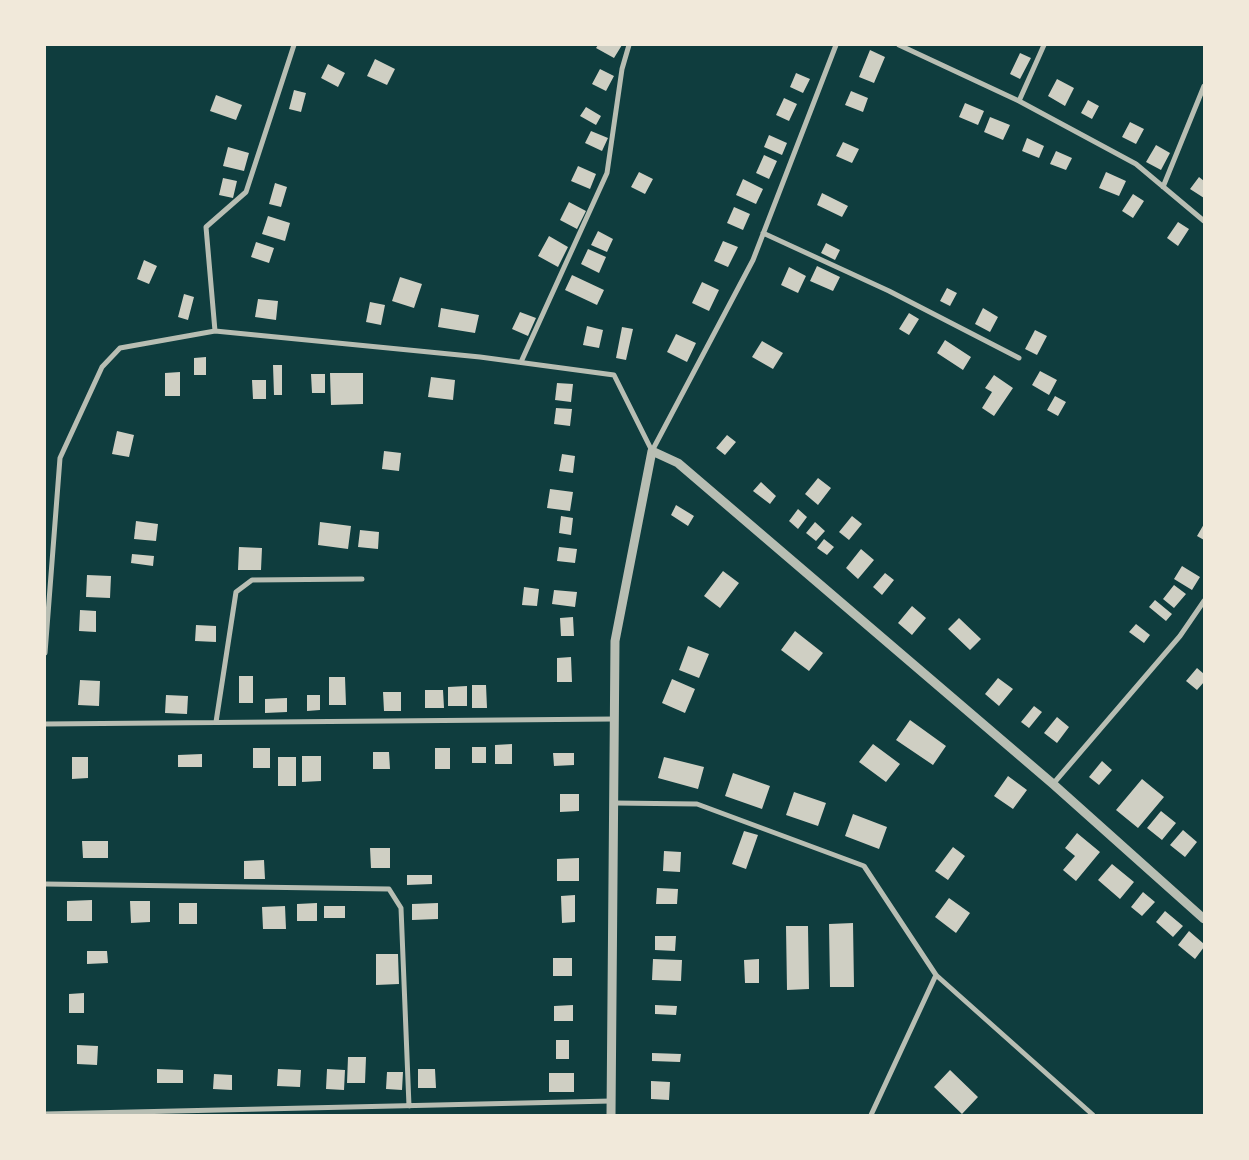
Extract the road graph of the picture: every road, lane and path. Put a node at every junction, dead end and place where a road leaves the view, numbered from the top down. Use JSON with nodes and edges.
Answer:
{"nodes":[{"id":1,"x":294,"y":45,"type":"edge"},
{"id":2,"x":629,"y":45,"type":"edge"},
{"id":3,"x":836,"y":45,"type":"edge"},
{"id":4,"x":899,"y":45,"type":"edge"},
{"id":5,"x":1044,"y":45,"type":"edge"},
{"id":6,"x":1204,"y":86,"type":"edge"},
{"id":7,"x":1019,"y":101,"type":"junction"},
{"id":8,"x":1163,"y":187,"type":"junction"},
{"id":9,"x":1204,"y":221,"type":"edge"},
{"id":10,"x":763,"y":233,"type":"junction"},
{"id":11,"x":215,"y":331,"type":"junction"},
{"id":12,"x":1019,"y":358,"type":"dead end"},
{"id":13,"x":522,"y":362,"type":"junction"},
{"id":14,"x":652,"y":451,"type":"junction"},
{"id":15,"x":362,"y":579,"type":"dead end"},
{"id":16,"x":1204,"y":602,"type":"edge"},
{"id":17,"x":45,"y":653,"type":"edge"},
{"id":18,"x":614,"y":719,"type":"junction"},
{"id":19,"x":216,"y":722,"type":"junction"},
{"id":20,"x":45,"y":724,"type":"edge"},
{"id":21,"x":1053,"y":784,"type":"junction"},
{"id":22,"x":614,"y":802,"type":"junction"},
{"id":23,"x":45,"y":884,"type":"edge"},
{"id":24,"x":1204,"y":918,"type":"edge"},
{"id":25,"x":936,"y":975,"type":"junction"},
{"id":26,"x":611,"y":1101,"type":"junction"},
{"id":27,"x":409,"y":1106,"type":"junction"},
{"id":28,"x":45,"y":1114,"type":"edge"},
{"id":29,"x":611,"y":1115,"type":"edge"},
{"id":30,"x":871,"y":1115,"type":"edge"},
{"id":31,"x":1093,"y":1115,"type":"edge"}],
"edges":[{"from":1,"to":11,"type":"street"},
{"from":2,"to":13,"type":"street"},
{"from":3,"to":10,"type":"street"},
{"from":4,"to":7,"type":"street"},
{"from":5,"to":7,"type":"street"},
{"from":6,"to":8,"type":"street"},
{"from":7,"to":8,"type":"street"},
{"from":8,"to":9,"type":"street"},
{"from":10,"to":12,"type":"street"},
{"from":10,"to":14,"type":"street"},
{"from":11,"to":13,"type":"street"},
{"from":11,"to":17,"type":"street"},
{"from":13,"to":14,"type":"street"},
{"from":14,"to":18,"type":"street"},
{"from":14,"to":21,"type":"street"},
{"from":15,"to":19,"type":"street"},
{"from":16,"to":21,"type":"street"},
{"from":18,"to":19,"type":"street"},
{"from":18,"to":22,"type":"street"},
{"from":19,"to":20,"type":"street"},
{"from":21,"to":24,"type":"street"},
{"from":22,"to":25,"type":"street"},
{"from":22,"to":26,"type":"street"},
{"from":23,"to":27,"type":"street"},
{"from":25,"to":30,"type":"street"},
{"from":25,"to":31,"type":"street"},
{"from":26,"to":27,"type":"street"},
{"from":26,"to":29,"type":"street"},
{"from":27,"to":28,"type":"street"}]}
